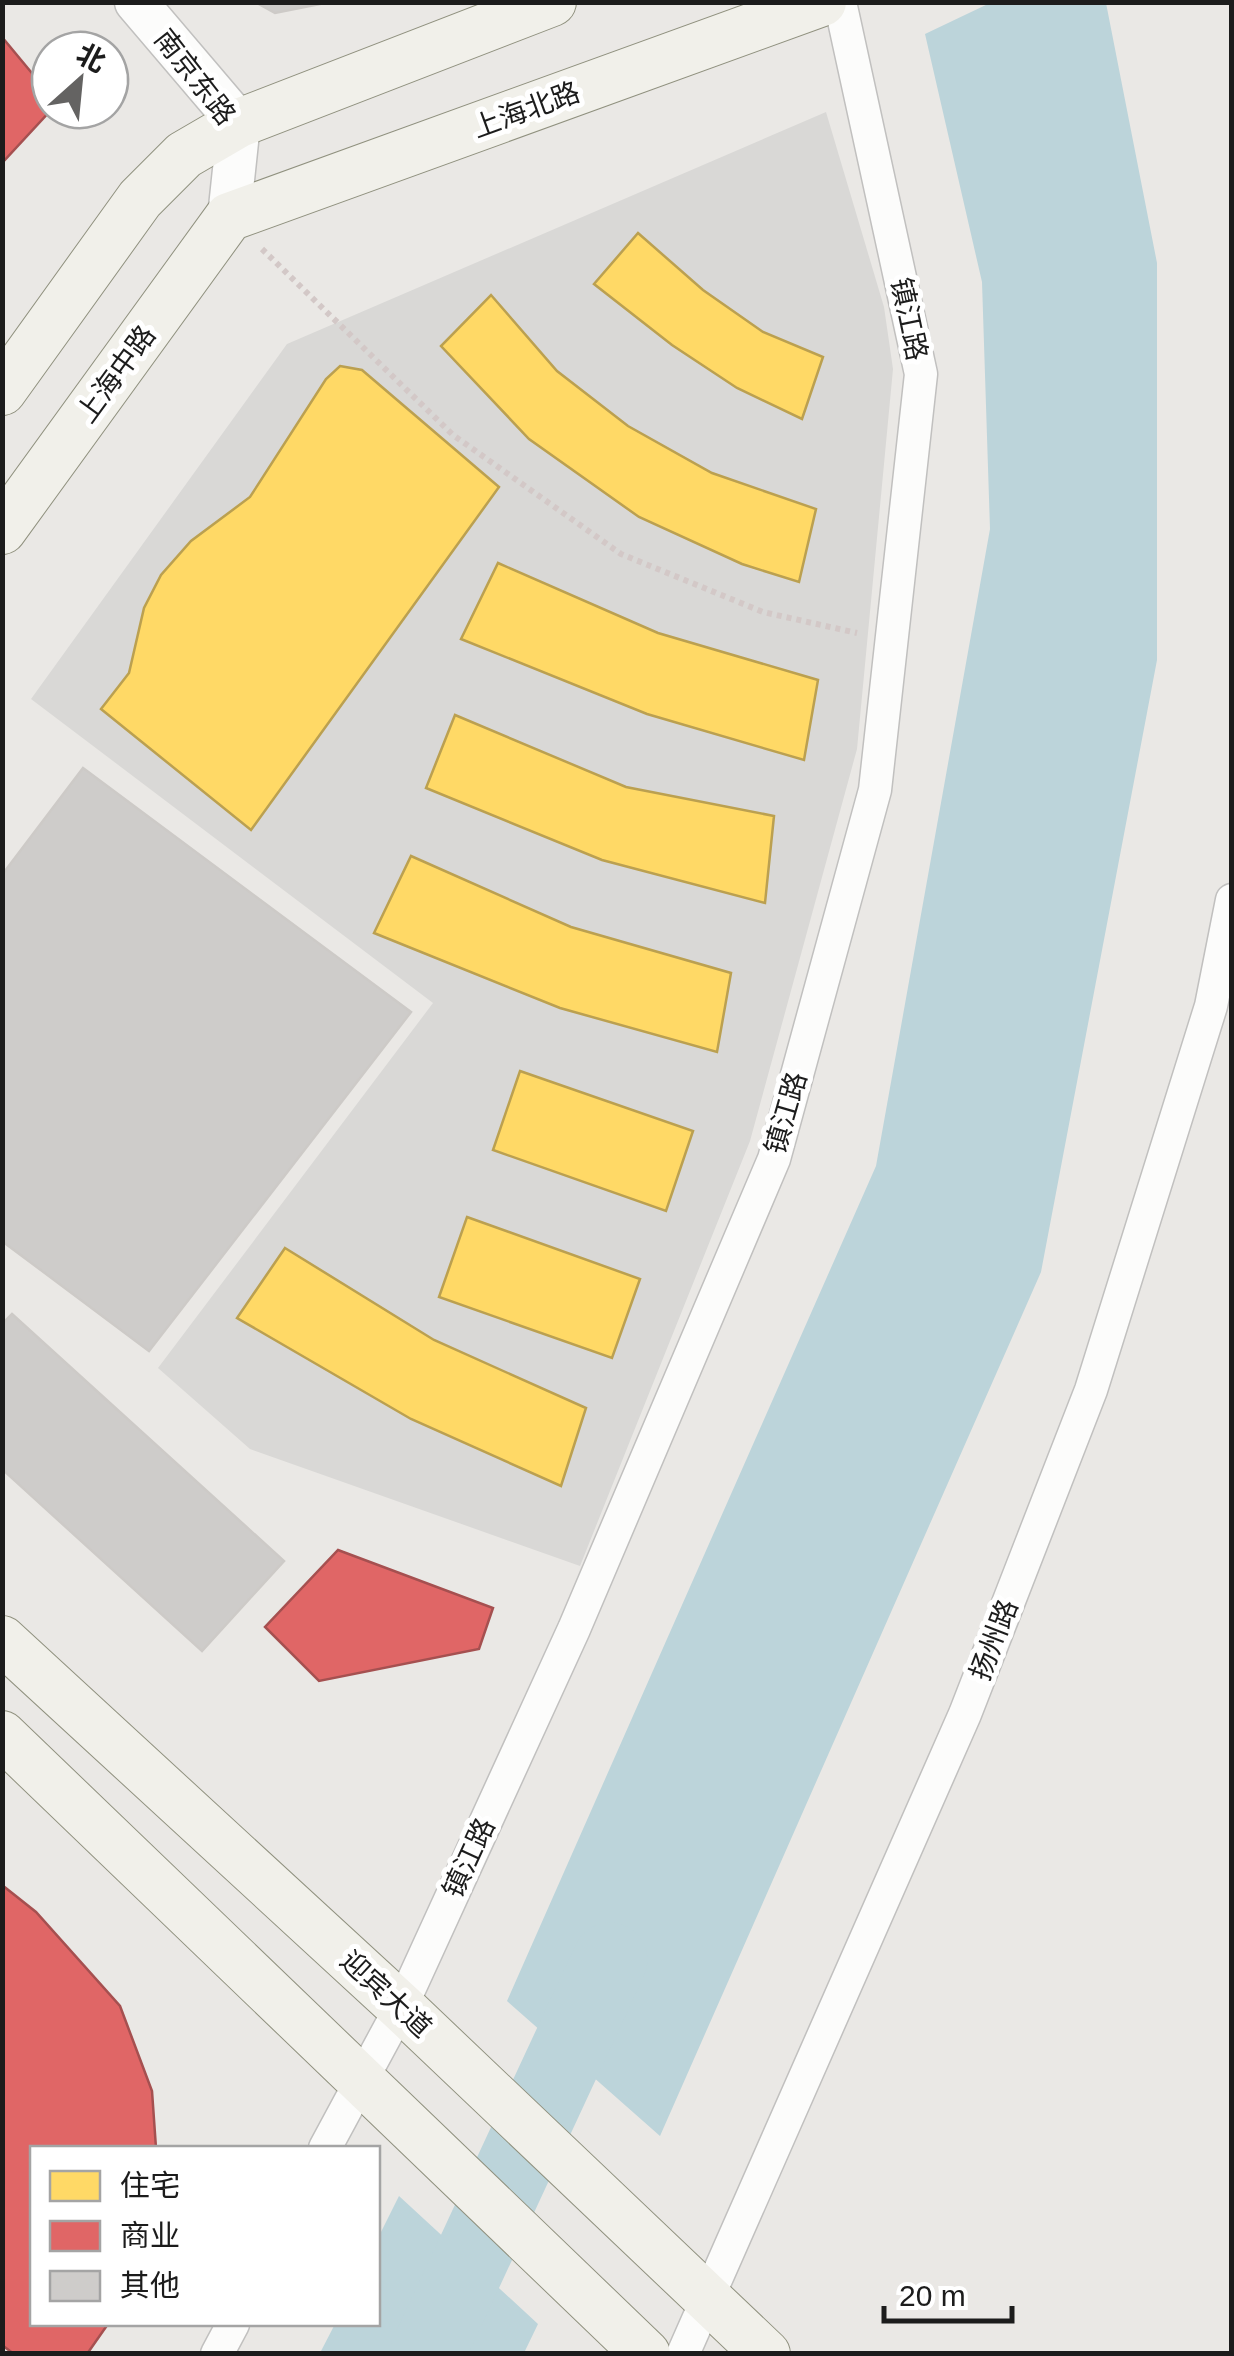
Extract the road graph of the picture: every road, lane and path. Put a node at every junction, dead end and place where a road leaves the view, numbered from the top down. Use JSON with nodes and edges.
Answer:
{"nodes":[{"id":1,"x":136,"y":2,"type":"edge"},
{"id":2,"x":552,"y":2,"type":"edge"},
{"id":3,"x":822,"y":2,"type":"edge"},
{"id":4,"x":840,"y":2,"type":"edge"},
{"id":5,"x":238,"y":123,"type":"junction"},
{"id":6,"x":229,"y":217,"type":"junction"},
{"id":7,"x":2,"y":391,"type":"edge"},
{"id":8,"x":2,"y":530,"type":"edge"},
{"id":9,"x":891,"y":641,"type":"junction"},
{"id":10,"x":1232,"y":900,"type":"edge"},
{"id":11,"x":2,"y":1640,"type":"edge"},
{"id":12,"x":2,"y":1735,"type":"edge"},
{"id":13,"x":400,"y":2006,"type":"junction"},
{"id":14,"x":360,"y":2082,"type":"junction"},
{"id":15,"x":326,"y":2146,"type":"edge"},
{"id":16,"x":707,"y":2298,"type":"junction"},
{"id":17,"x":231,"y":2326,"type":"edge"},
{"id":18,"x":217,"y":2354,"type":"edge"},
{"id":19,"x":646,"y":2354,"type":"edge"},
{"id":20,"x":683,"y":2354,"type":"edge"},
{"id":21,"x":766,"y":2354,"type":"edge"}],
"edges":[{"from":1,"to":5,"type":"street","name":"南京东路"},
{"from":2,"to":5,"type":"main road"},
{"from":3,"to":6,"type":"main road","name":"上海北路"},
{"from":4,"to":9,"type":"street","name":"镇江路"},
{"from":5,"to":6,"type":"street","name":"南京东路"},
{"from":5,"to":7,"type":"main road"},
{"from":6,"to":8,"type":"main road","name":"上海中路"},
{"from":6,"to":9,"type":"path"},
{"from":9,"to":13,"type":"street","name":"镇江路"},
{"from":10,"to":16,"type":"street","name":"扬州路"},
{"from":11,"to":13,"type":"main road","name":"迎宾大道"},
{"from":12,"to":14,"type":"main road"},
{"from":13,"to":14,"type":"street","name":"镇江路"},
{"from":13,"to":16,"type":"main road","name":"迎宾大道"},
{"from":14,"to":15,"type":"street","name":"镇江路"},
{"from":14,"to":19,"type":"main road"},
{"from":16,"to":20,"type":"street","name":"扬州路"},
{"from":16,"to":21,"type":"main road","name":"迎宾大道"},
{"from":17,"to":18,"type":"street"}]}
